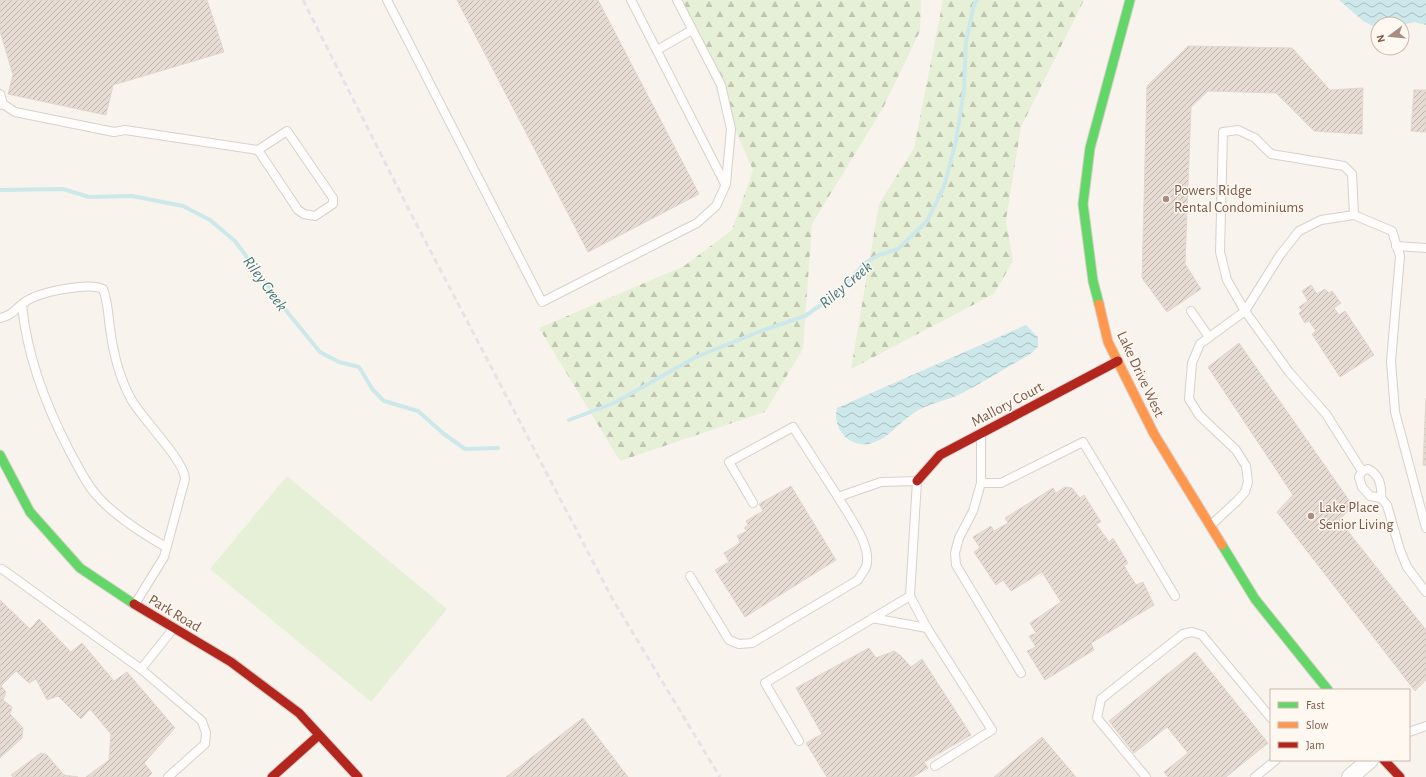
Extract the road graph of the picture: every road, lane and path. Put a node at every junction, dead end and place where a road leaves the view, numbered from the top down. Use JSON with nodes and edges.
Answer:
{"nodes":[{"id":1,"x":387,"y":0,"type":"edge"},
{"id":2,"x":631,"y":0,"type":"edge"},
{"id":3,"x":677,"y":0,"type":"edge"},
{"id":4,"x":1130,"y":0,"type":"edge"},
{"id":5,"x":692,"y":30,"type":"junction"},
{"id":6,"x":657,"y":50,"type":"junction"},
{"id":7,"x":0,"y":94,"type":"edge"},
{"id":8,"x":1,"y":104,"type":"edge"},
{"id":9,"x":258,"y":150,"type":"junction"},
{"id":10,"x":726,"y":184,"type":"junction"},
{"id":11,"x":1354,"y":215,"type":"junction"},
{"id":12,"x":1396,"y":246,"type":"junction"},
{"id":13,"x":1426,"y":248,"type":"edge"},
{"id":14,"x":22,"y":305,"type":"junction"},
{"id":15,"x":1191,"y":311,"type":"dead end"},
{"id":16,"x":1245,"y":311,"type":"junction"},
{"id":17,"x":0,"y":318,"type":"edge"},
{"id":18,"x":1209,"y":337,"type":"junction"},
{"id":19,"x":1118,"y":361,"type":"junction"},
{"id":20,"x":981,"y":433,"type":"junction"},
{"id":21,"x":0,"y":454,"type":"edge"},
{"id":22,"x":1362,"y":471,"type":"junction"},
{"id":23,"x":917,"y":482,"type":"junction"},
{"id":24,"x":981,"y":483,"type":"junction"},
{"id":25,"x":838,"y":497,"type":"junction"},
{"id":26,"x":1381,"y":498,"type":"junction"},
{"id":27,"x":753,"y":503,"type":"dead end"},
{"id":28,"x":1210,"y":526,"type":"junction"},
{"id":29,"x":1426,"y":528,"type":"edge"},
{"id":30,"x":166,"y":548,"type":"junction"},
{"id":31,"x":2,"y":569,"type":"dead end"},
{"id":32,"x":690,"y":576,"type":"dead end"},
{"id":33,"x":1426,"y":592,"type":"edge"},
{"id":34,"x":910,"y":596,"type":"junction"},
{"id":35,"x":1175,"y":596,"type":"dead end"},
{"id":36,"x":135,"y":604,"type":"junction"},
{"id":37,"x":872,"y":618,"type":"junction"},
{"id":38,"x":174,"y":628,"type":"junction"},
{"id":39,"x":927,"y":628,"type":"junction"},
{"id":40,"x":141,"y":669,"type":"junction"},
{"id":41,"x":1021,"y":673,"type":"dead end"},
{"id":42,"x":1327,"y":689,"type":"edge"},
{"id":43,"x":1270,"y":717,"type":"edge"},
{"id":44,"x":1426,"y":726,"type":"edge"},
{"id":45,"x":1410,"y":732,"type":"edge"},
{"id":46,"x":319,"y":735,"type":"junction"},
{"id":47,"x":799,"y":741,"type":"dead end"},
{"id":48,"x":1275,"y":761,"type":"edge"},
{"id":49,"x":1369,"y":761,"type":"edge"},
{"id":50,"x":1385,"y":761,"type":"edge"},
{"id":51,"x":935,"y":766,"type":"dead end"},
{"id":52,"x":168,"y":777,"type":"edge"},
{"id":53,"x":272,"y":777,"type":"edge"},
{"id":54,"x":358,"y":777,"type":"edge"},
{"id":55,"x":1146,"y":777,"type":"edge"},
{"id":56,"x":1255,"y":777,"type":"edge"},
{"id":57,"x":1350,"y":777,"type":"edge"},
{"id":58,"x":1400,"y":777,"type":"edge"}],
"edges":[{"from":1,"to":10,"type":"lane"},
{"from":2,"to":6,"type":"lane"},
{"from":3,"to":5,"type":"lane"},
{"from":4,"to":19,"type":"street","name":"Lake Drive West"},
{"from":5,"to":6,"type":"lane"},
{"from":5,"to":10,"type":"lane"},
{"from":6,"to":10,"type":"lane"},
{"from":7,"to":8,"type":"lane"},
{"from":8,"to":9,"type":"lane"},
{"from":9,"to":9,"type":"lane"},
{"from":11,"to":12,"type":"lane"},
{"from":11,"to":16,"type":"lane"},
{"from":11,"to":16,"type":"lane"},
{"from":12,"to":13,"type":"lane"},
{"from":12,"to":29,"type":"lane"},
{"from":14,"to":17,"type":"lane"},
{"from":14,"to":30,"type":"lane"},
{"from":14,"to":30,"type":"lane"},
{"from":15,"to":18,"type":"lane"},
{"from":16,"to":18,"type":"lane"},
{"from":16,"to":22,"type":"lane"},
{"from":18,"to":28,"type":"lane"},
{"from":19,"to":20,"type":"street","name":"Mallory Court"},
{"from":19,"to":28,"type":"street","name":"Lake Drive West"},
{"from":20,"to":23,"type":"street","name":"Mallory Court"},
{"from":20,"to":24,"type":"lane"},
{"from":21,"to":36,"type":"street","name":"Park Road"},
{"from":22,"to":26,"type":"lane"},
{"from":22,"to":26,"type":"lane"},
{"from":23,"to":25,"type":"lane"},
{"from":23,"to":34,"type":"lane"},
{"from":24,"to":35,"type":"lane"},
{"from":24,"to":41,"type":"lane"},
{"from":25,"to":27,"type":"lane"},
{"from":25,"to":32,"type":"lane"},
{"from":26,"to":33,"type":"lane"},
{"from":28,"to":42,"type":"street","name":"Lake Drive West"},
{"from":30,"to":36,"type":"lane"},
{"from":31,"to":40,"type":"lane"},
{"from":34,"to":37,"type":"lane"},
{"from":34,"to":39,"type":"lane"},
{"from":36,"to":38,"type":"street","name":"Park Road"},
{"from":37,"to":39,"type":"lane"},
{"from":37,"to":47,"type":"lane"},
{"from":38,"to":40,"type":"lane"},
{"from":38,"to":46,"type":"street","name":"Park Road"},
{"from":39,"to":51,"type":"lane"},
{"from":40,"to":52,"type":"lane"},
{"from":43,"to":55,"type":"lane"},
{"from":44,"to":45,"type":"lane"},
{"from":46,"to":53,"type":"street"},
{"from":46,"to":54,"type":"street","name":"Park Road"},
{"from":48,"to":56,"type":"lane"},
{"from":49,"to":57,"type":"street"},
{"from":50,"to":58,"type":"street"}]}
